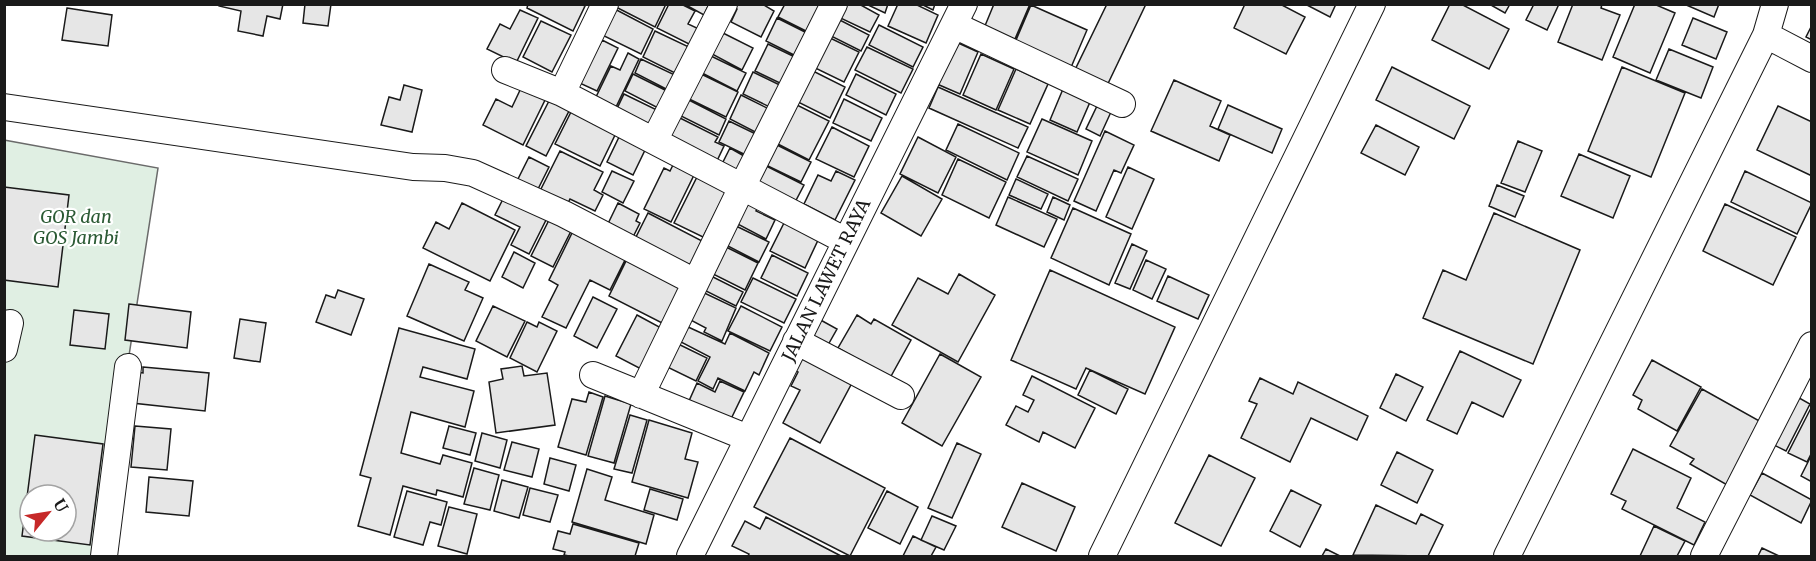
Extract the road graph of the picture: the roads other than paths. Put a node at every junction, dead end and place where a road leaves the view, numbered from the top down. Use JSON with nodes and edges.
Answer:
{"nodes":[{"id":1,"x":605,"y":4,"type":"edge"},
{"id":2,"x":724,"y":4,"type":"edge"},
{"id":3,"x":834,"y":4,"type":"edge"},
{"id":4,"x":1372,"y":4,"type":"edge"},
{"id":5,"x":1774,"y":5,"type":"edge"},
{"id":6,"x":959,"y":15,"type":"edge"},
{"id":7,"x":1766,"y":35,"type":"junction"},
{"id":8,"x":1812,"y":59,"type":"edge"},
{"id":9,"x":505,"y":70,"type":"dead end"},
{"id":10,"x":562,"y":93,"type":"junction"},
{"id":11,"x":1122,"y":104,"type":"dead end"},
{"id":12,"x":4,"y":107,"type":"edge"},
{"id":13,"x":654,"y":141,"type":"junction"},
{"id":14,"x":742,"y":187,"type":"junction"},
{"id":15,"x":846,"y":241,"type":"junction"},
{"id":16,"x":695,"y":282,"type":"junction"},
{"id":17,"x":10,"y":323,"type":"dead end"},
{"id":18,"x":796,"y":341,"type":"junction"},
{"id":19,"x":1812,"y":345,"type":"edge"},
{"id":20,"x":4,"y":349,"type":"edge"},
{"id":21,"x":128,"y":367,"type":"dead end"},
{"id":22,"x":593,"y":375,"type":"dead end"},
{"id":23,"x":641,"y":395,"type":"junction"},
{"id":24,"x":901,"y":396,"type":"dead end"},
{"id":25,"x":748,"y":438,"type":"junction"},
{"id":26,"x":104,"y":556,"type":"edge"},
{"id":27,"x":690,"y":556,"type":"edge"},
{"id":28,"x":1102,"y":556,"type":"edge"},
{"id":29,"x":1507,"y":556,"type":"edge"},
{"id":30,"x":1704,"y":556,"type":"edge"}],
"edges":[{"from":1,"to":10,"type":"street"},
{"from":2,"to":13,"type":"street"},
{"from":3,"to":14,"type":"street"},
{"from":4,"to":28,"type":"street"},
{"from":5,"to":7,"type":"street"},
{"from":6,"to":11,"type":"street"},
{"from":6,"to":15,"type":"street","name":"JALAN LAWET RAYA"},
{"from":7,"to":8,"type":"street"},
{"from":7,"to":29,"type":"street"},
{"from":9,"to":10,"type":"street"},
{"from":10,"to":13,"type":"street"},
{"from":12,"to":16,"type":"street"},
{"from":13,"to":14,"type":"street"},
{"from":14,"to":15,"type":"street"},
{"from":14,"to":16,"type":"street"},
{"from":15,"to":18,"type":"street","name":"JALAN LAWET RAYA"},
{"from":16,"to":23,"type":"street"},
{"from":17,"to":20,"type":"street"},
{"from":18,"to":24,"type":"street"},
{"from":18,"to":25,"type":"street","name":"JALAN LAWET RAYA"},
{"from":19,"to":30,"type":"street"},
{"from":21,"to":26,"type":"street"},
{"from":22,"to":23,"type":"street"},
{"from":23,"to":25,"type":"street"},
{"from":25,"to":27,"type":"street","name":"JALAN LAWET RAYA"}]}
